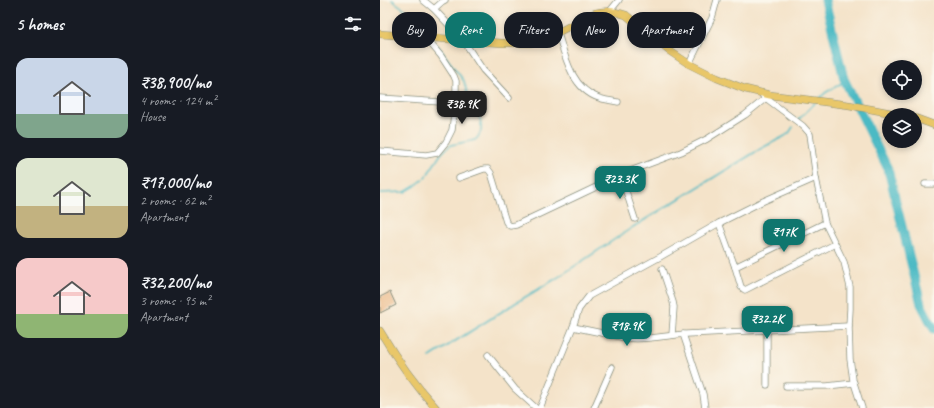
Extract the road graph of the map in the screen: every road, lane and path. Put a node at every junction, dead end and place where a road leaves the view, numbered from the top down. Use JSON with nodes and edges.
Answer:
{"nodes":[{"id":1,"x":423,"y":0,"type":"edge"},
{"id":2,"x":445,"y":0,"type":"edge"},
{"id":3,"x":619,"y":0,"type":"edge"},
{"id":4,"x":717,"y":0,"type":"edge"},
{"id":5,"x":434,"y":9,"type":"junction"},
{"id":6,"x":610,"y":11,"type":"junction"},
{"id":7,"x":445,"y":21,"type":"edge"},
{"id":8,"x":563,"y":30,"type":"edge"},
{"id":9,"x":380,"y":34,"type":"edge"},
{"id":10,"x":392,"y":35,"type":"edge"},
{"id":11,"x":434,"y":48,"type":"edge"},
{"id":12,"x":468,"y":48,"type":"edge"},
{"id":13,"x":563,"y":48,"type":"edge"},
{"id":14,"x":689,"y":64,"type":"junction"},
{"id":15,"x":760,"y":93,"type":"junction"},
{"id":16,"x":380,"y":98,"type":"edge"},
{"id":17,"x":509,"y":98,"type":"dead end"},
{"id":18,"x":766,"y":98,"type":"junction"},
{"id":19,"x":618,"y":102,"type":"dead end"},
{"id":20,"x":455,"y":103,"type":"junction"},
{"id":21,"x":882,"y":111,"type":"edge"},
{"id":22,"x":922,"y":121,"type":"edge"},
{"id":23,"x":934,"y":125,"type":"edge"},
{"id":24,"x":380,"y":151,"type":"edge"},
{"id":25,"x":621,"y":176,"type":"junction"},
{"id":26,"x":459,"y":178,"type":"dead end"},
{"id":27,"x":816,"y":178,"type":"junction"},
{"id":28,"x":925,"y":184,"type":"dead end"},
{"id":29,"x":934,"y":184,"type":"edge"},
{"id":30,"x":635,"y":220,"type":"dead end"},
{"id":31,"x":719,"y":223,"type":"junction"},
{"id":32,"x":825,"y":223,"type":"junction"},
{"id":33,"x":835,"y":244,"type":"junction"},
{"id":34,"x":735,"y":267,"type":"junction"},
{"id":35,"x":662,"y":269,"type":"dead end"},
{"id":36,"x":849,"y":326,"type":"junction"},
{"id":37,"x":573,"y":327,"type":"junction"},
{"id":38,"x":380,"y":331,"type":"edge"},
{"id":39,"x":767,"y":331,"type":"junction"},
{"id":40,"x":683,"y":334,"type":"junction"},
{"id":41,"x":672,"y":335,"type":"junction"},
{"id":42,"x":488,"y":355,"type":"dead end"},
{"id":43,"x":612,"y":366,"type":"dead end"},
{"id":44,"x":854,"y":383,"type":"junction"},
{"id":45,"x":767,"y":385,"type":"dead end"},
{"id":46,"x":786,"y":386,"type":"dead end"},
{"id":47,"x":436,"y":408,"type":"edge"},
{"id":48,"x":536,"y":408,"type":"edge"},
{"id":49,"x":540,"y":408,"type":"edge"},
{"id":50,"x":594,"y":408,"type":"edge"},
{"id":51,"x":705,"y":408,"type":"edge"},
{"id":52,"x":862,"y":408,"type":"edge"}],
"edges":[{"from":1,"to":5,"type":"street"},
{"from":2,"to":5,"type":"street"},
{"from":3,"to":6,"type":"street"},
{"from":4,"to":14,"type":"street"},
{"from":5,"to":7,"type":"street"},
{"from":6,"to":8,"type":"main road"},
{"from":6,"to":14,"type":"main road"},
{"from":9,"to":10,"type":"main road"},
{"from":11,"to":20,"type":"street"},
{"from":12,"to":17,"type":"street"},
{"from":13,"to":19,"type":"street"},
{"from":14,"to":15,"type":"main road"},
{"from":15,"to":18,"type":"street"},
{"from":15,"to":21,"type":"main road"},
{"from":16,"to":20,"type":"street"},
{"from":18,"to":25,"type":"street"},
{"from":18,"to":27,"type":"street"},
{"from":20,"to":24,"type":"street"},
{"from":22,"to":23,"type":"main road"},
{"from":25,"to":26,"type":"street"},
{"from":25,"to":30,"type":"street"},
{"from":27,"to":31,"type":"street"},
{"from":27,"to":32,"type":"street"},
{"from":28,"to":29,"type":"street"},
{"from":31,"to":34,"type":"street"},
{"from":31,"to":37,"type":"street"},
{"from":32,"to":33,"type":"street"},
{"from":32,"to":34,"type":"street"},
{"from":33,"to":34,"type":"street"},
{"from":33,"to":36,"type":"street"},
{"from":35,"to":41,"type":"street"},
{"from":36,"to":39,"type":"street"},
{"from":36,"to":44,"type":"street"},
{"from":37,"to":41,"type":"street"},
{"from":37,"to":49,"type":"street"},
{"from":38,"to":47,"type":"main road"},
{"from":39,"to":40,"type":"street"},
{"from":39,"to":45,"type":"street"},
{"from":40,"to":41,"type":"street"},
{"from":40,"to":51,"type":"street"},
{"from":42,"to":48,"type":"street"},
{"from":43,"to":50,"type":"street"},
{"from":44,"to":46,"type":"street"},
{"from":44,"to":52,"type":"street"}]}
